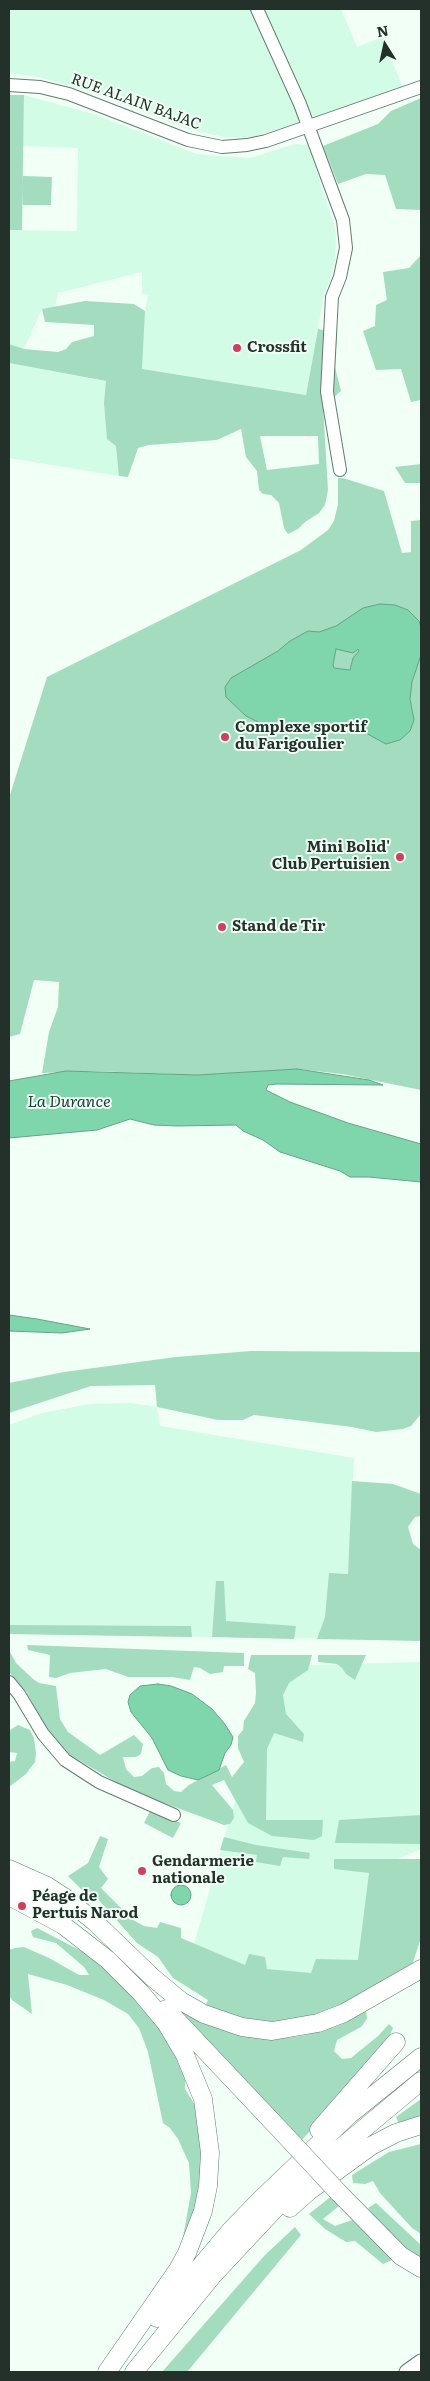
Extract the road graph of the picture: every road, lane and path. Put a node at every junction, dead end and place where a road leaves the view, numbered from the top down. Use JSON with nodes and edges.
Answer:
{"nodes":[{"id":1,"x":257,"y":9,"type":"edge"},
{"id":2,"x":9,"y":85,"type":"edge"},
{"id":3,"x":421,"y":87,"type":"edge"},
{"id":4,"x":309,"y":127,"type":"junction"},
{"id":5,"x":340,"y":470,"type":"dead end"},
{"id":6,"x":9,"y":1682,"type":"edge"},
{"id":7,"x":174,"y":1815,"type":"dead end"},
{"id":8,"x":9,"y":1870,"type":"edge"},
{"id":9,"x":9,"y":1882,"type":"edge"},
{"id":10,"x":9,"y":1890,"type":"edge"},
{"id":11,"x":9,"y":1896,"type":"edge"},
{"id":12,"x":9,"y":1906,"type":"edge"},
{"id":13,"x":85,"y":1943,"type":"junction"},
{"id":14,"x":122,"y":1964,"type":"junction"},
{"id":15,"x":421,"y":1970,"type":"edge"},
{"id":16,"x":396,"y":2042,"type":"dead end"},
{"id":17,"x":421,"y":2057,"type":"edge"},
{"id":18,"x":421,"y":2081,"type":"edge"},
{"id":19,"x":421,"y":2126,"type":"edge"},
{"id":20,"x":230,"y":2230,"type":"junction"},
{"id":21,"x":421,"y":2268,"type":"edge"},
{"id":22,"x":421,"y":2362,"type":"edge"},
{"id":23,"x":107,"y":2372,"type":"edge"},
{"id":24,"x":116,"y":2372,"type":"edge"},
{"id":25,"x":135,"y":2372,"type":"edge"},
{"id":26,"x":407,"y":2372,"type":"edge"}],
"edges":[{"from":1,"to":4,"type":"street"},
{"from":2,"to":4,"type":"street","name":"RUE ALAIN BAJAC"},
{"from":3,"to":4,"type":"street","name":"RUE ALAIN BAJAC"},
{"from":4,"to":5,"type":"street"},
{"from":6,"to":7,"type":"street"},
{"from":8,"to":15,"type":"highway"},
{"from":9,"to":14,"type":"highway"},
{"from":10,"to":14,"type":"highway"},
{"from":11,"to":13,"type":"highway"},
{"from":12,"to":13,"type":"highway"},
{"from":13,"to":23,"type":"highway"},
{"from":14,"to":21,"type":"highway","bridge":true},
{"from":16,"to":20,"type":"highway"},
{"from":17,"to":20,"type":"highway"},
{"from":18,"to":25,"type":"highway"},
{"from":19,"to":25,"type":"highway"},
{"from":20,"to":24,"type":"highway"},
{"from":22,"to":26,"type":"main road"}]}
